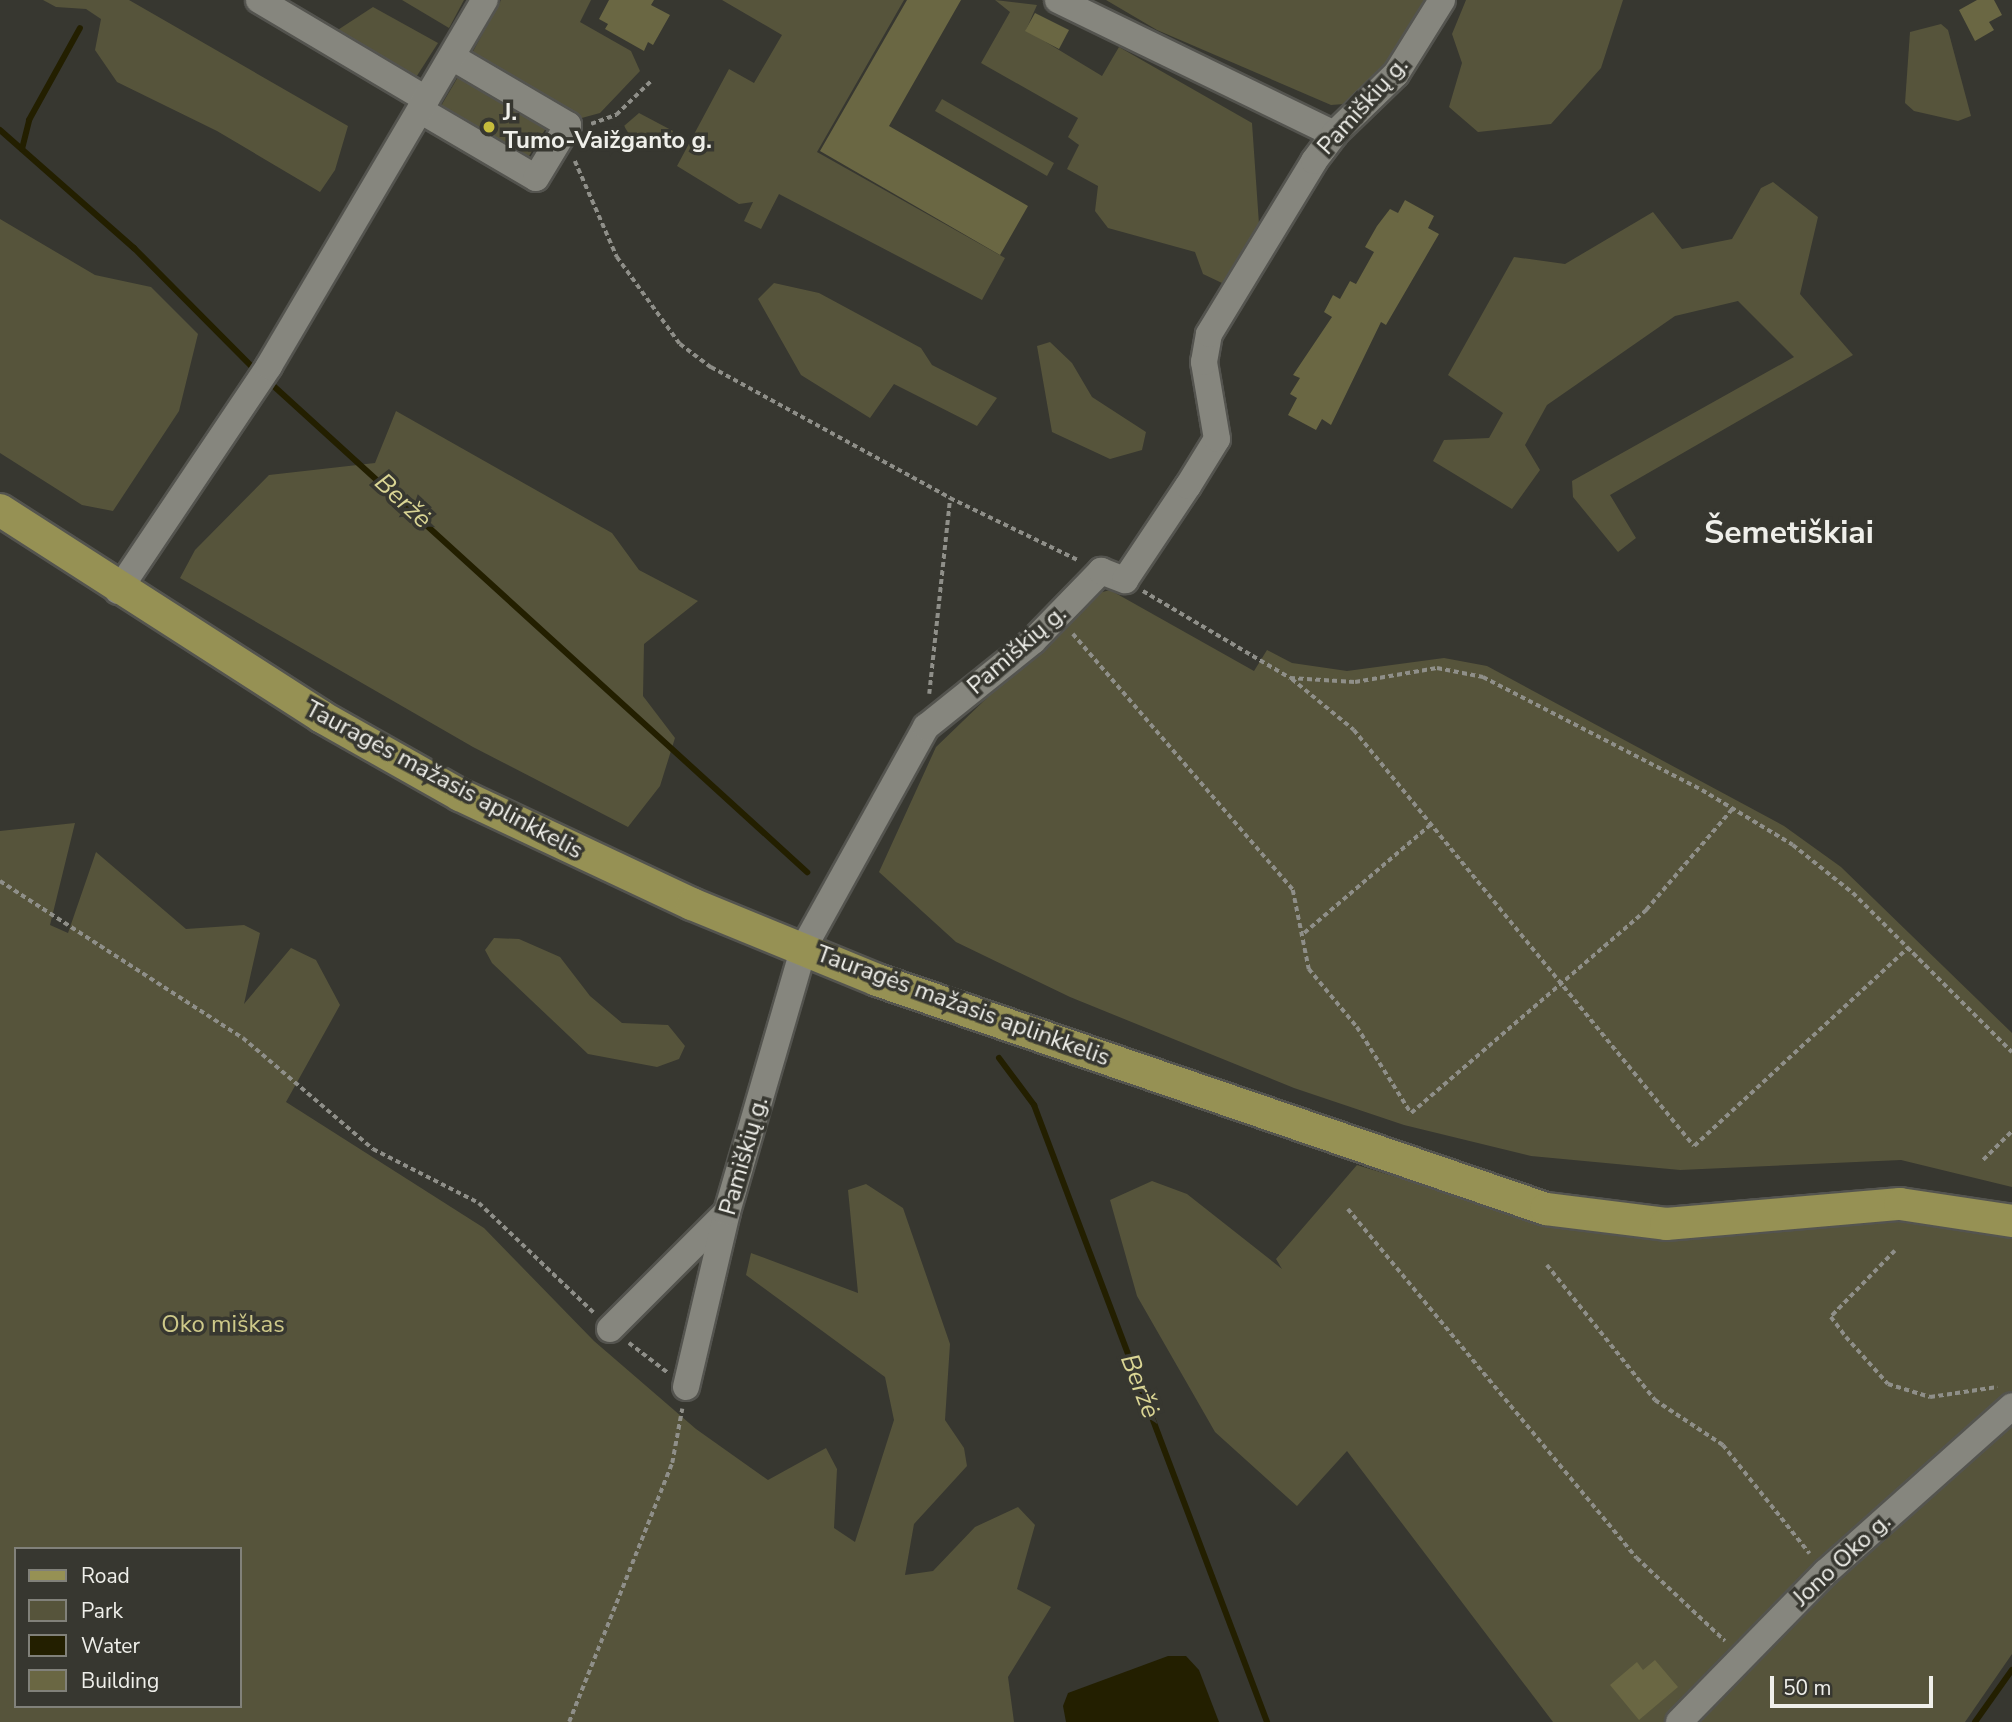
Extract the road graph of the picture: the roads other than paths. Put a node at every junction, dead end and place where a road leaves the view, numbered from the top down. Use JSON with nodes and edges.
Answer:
{"nodes":[{"id":1,"x":258,"y":0,"type":"edge"},
{"id":2,"x":485,"y":0,"type":"edge"},
{"id":3,"x":1058,"y":0,"type":"edge"},
{"id":4,"x":1441,"y":0,"type":"edge"},
{"id":5,"x":452,"y":57,"type":"junction"},
{"id":6,"x":423,"y":105,"type":"junction"},
{"id":7,"x":1334,"y":134,"type":"junction"},
{"id":8,"x":0,"y":510,"type":"edge"},
{"id":9,"x":118,"y":591,"type":"junction"},
{"id":10,"x":804,"y":947,"type":"junction"},
{"id":11,"x":727,"y":1212,"type":"junction"},
{"id":12,"x":2012,"y":1221,"type":"edge"},
{"id":13,"x":610,"y":1329,"type":"road end"},
{"id":14,"x":686,"y":1387,"type":"road end"},
{"id":15,"x":2006,"y":1396,"type":"edge"},
{"id":16,"x":1679,"y":1722,"type":"edge"}],
"edges":[{"from":1,"to":6,"type":"street"},
{"from":2,"to":5,"type":"street"},
{"from":3,"to":7,"type":"street"},
{"from":4,"to":7,"type":"street","name":"Pamiškių g."},
{"from":5,"to":6,"type":"street"},
{"from":5,"to":6,"type":"street"},
{"from":6,"to":9,"type":"street"},
{"from":7,"to":10,"type":"street","name":"Pamiškių g."},
{"from":8,"to":9,"type":"main road","name":"Tauragės mažasis aplinkkelis"},
{"from":9,"to":10,"type":"main road","name":"Tauragės mažasis aplinkkelis"},
{"from":10,"to":11,"type":"street","name":"Pamiškių g."},
{"from":10,"to":12,"type":"main road","name":"Tauragės mažasis aplinkkelis"},
{"from":11,"to":13,"type":"street"},
{"from":11,"to":14,"type":"street","name":"Pamiškių g."},
{"from":15,"to":16,"type":"street","name":"Jono Oko g."}]}
